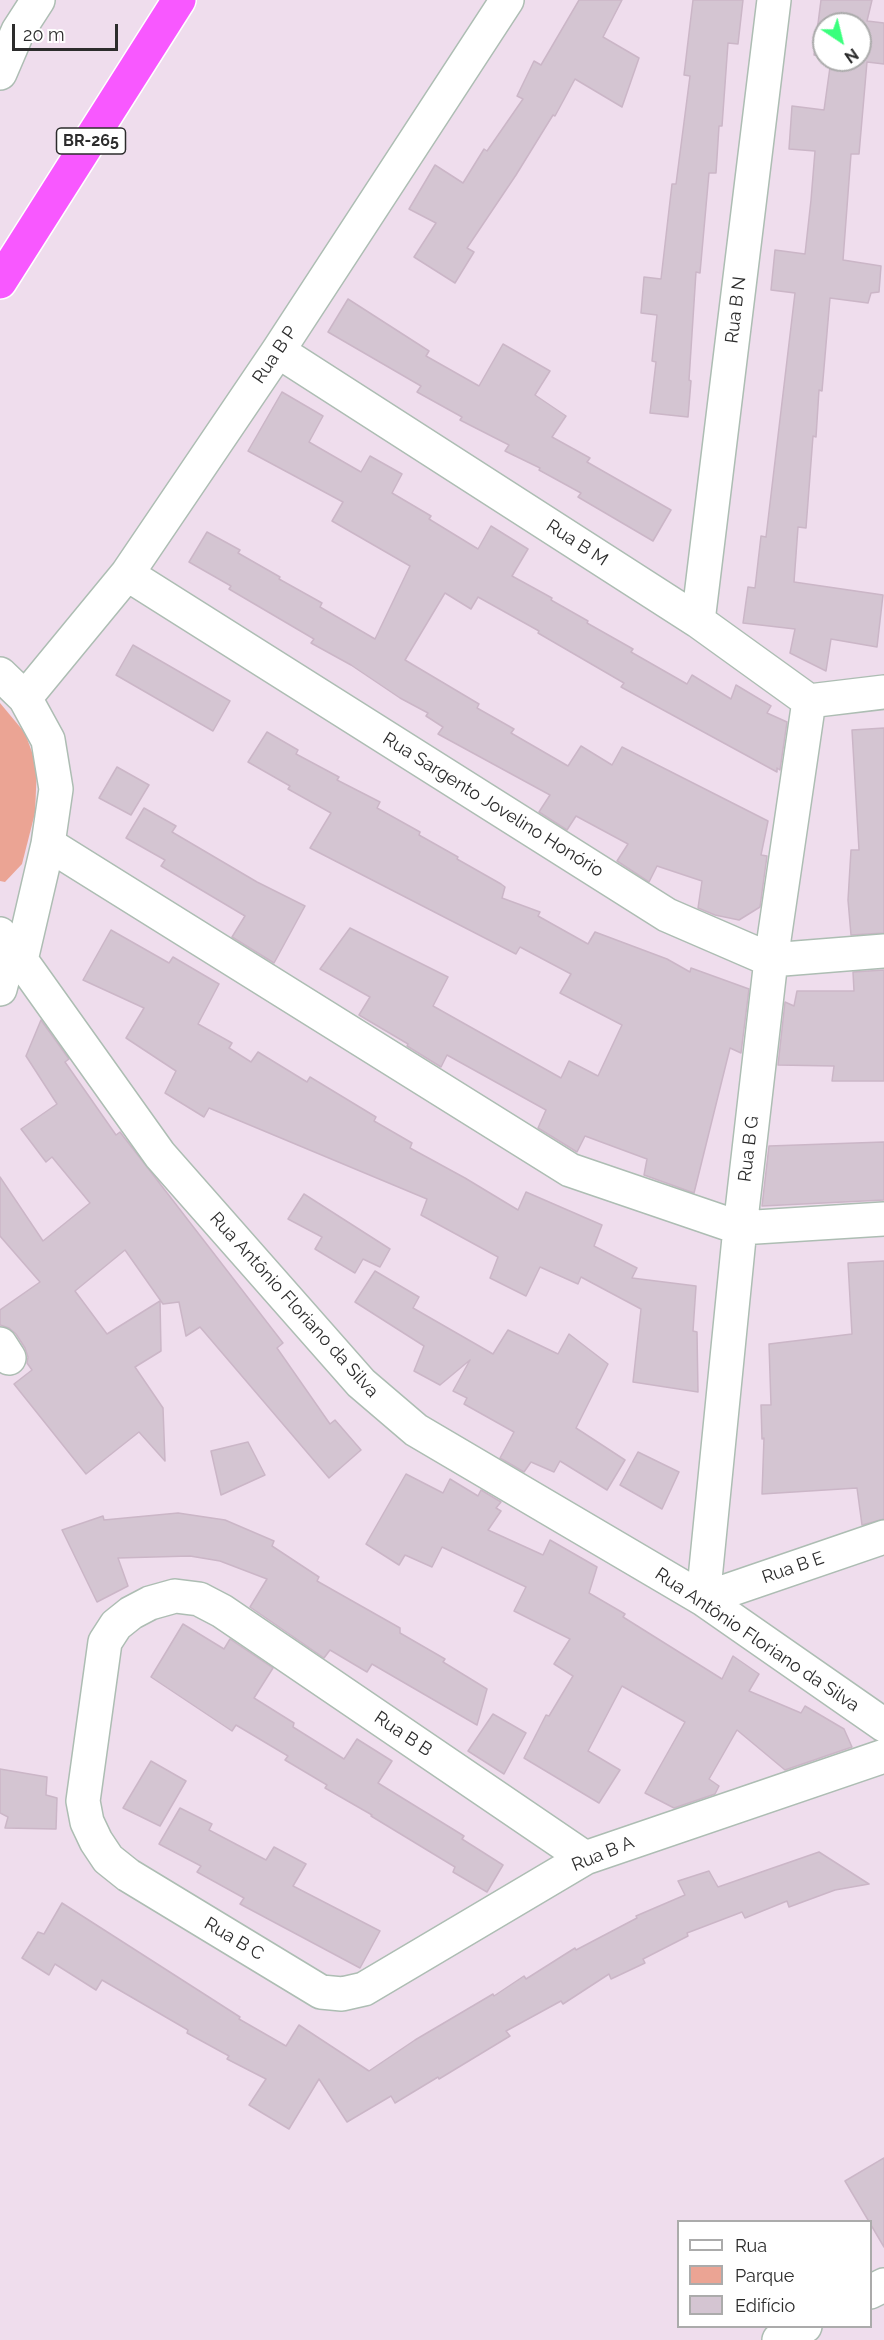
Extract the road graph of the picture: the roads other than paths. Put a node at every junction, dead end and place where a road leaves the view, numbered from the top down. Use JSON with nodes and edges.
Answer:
{"nodes":[{"id":1,"x":38,"y":0,"type":"edge"},
{"id":2,"x":179,"y":0,"type":"edge"},
{"id":3,"x":507,"y":0,"type":"edge"},
{"id":4,"x":774,"y":0,"type":"edge"},
{"id":5,"x":0,"y":73,"type":"edge"},
{"id":6,"x":0,"y":282,"type":"edge"},
{"id":7,"x":278,"y":351,"type":"junction"},
{"id":8,"x":127,"y":574,"type":"junction"},
{"id":9,"x":698,"y":621,"type":"junction"},
{"id":10,"x":0,"y":674,"type":"edge"},
{"id":11,"x":884,"y":692,"type":"edge"},
{"id":12,"x":26,"y":698,"type":"junction"},
{"id":13,"x":809,"y":701,"type":"junction"},
{"id":14,"x":48,"y":844,"type":"junction"},
{"id":15,"x":11,"y":947,"type":"edge"},
{"id":16,"x":884,"y":951,"type":"edge"},
{"id":17,"x":771,"y":960,"type":"junction"},
{"id":18,"x":0,"y":989,"type":"edge"},
{"id":19,"x":884,"y":1219,"type":"edge"},
{"id":20,"x":740,"y":1228,"type":"junction"},
{"id":21,"x":884,"y":1537,"type":"edge"},
{"id":22,"x":703,"y":1599,"type":"junction"},
{"id":23,"x":884,"y":1725,"type":"edge"},
{"id":24,"x":884,"y":1756,"type":"edge"},
{"id":25,"x":585,"y":1858,"type":"junction"},
{"id":26,"x":128,"y":1875,"type":"joint"},
{"id":27,"x":342,"y":1994,"type":"joint"},
{"id":28,"x":801,"y":2328,"type":"edge"},
{"id":29,"x":779,"y":2340,"type":"edge"}],
"edges":[{"from":1,"to":5,"type":"street"},
{"from":2,"to":6,"type":"highway","number":"BR-265"},
{"from":3,"to":7,"type":"street","name":"Rua B P"},
{"from":4,"to":9,"type":"street","name":"Rua B N"},
{"from":7,"to":8,"type":"street","name":"Rua B P"},
{"from":7,"to":9,"type":"street","name":"Rua B M"},
{"from":8,"to":12,"type":"street","name":"Rua B P"},
{"from":8,"to":17,"type":"street","name":"Rua Sargento Jovelino Honório"},
{"from":9,"to":13,"type":"street","name":"Rua B M"},
{"from":10,"to":12,"type":"street"},
{"from":11,"to":13,"type":"street"},
{"from":12,"to":14,"type":"street"},
{"from":13,"to":17,"type":"street","name":"Rua B G"},
{"from":14,"to":15,"type":"street"},
{"from":14,"to":20,"type":"street"},
{"from":15,"to":18,"type":"street"},
{"from":15,"to":22,"type":"street","name":"Rua Antônio Floriano da Silva"},
{"from":16,"to":17,"type":"street","name":"Rua Sargento Jovelino Honório"},
{"from":17,"to":20,"type":"street","name":"Rua B G"},
{"from":19,"to":20,"type":"street"},
{"from":20,"to":22,"type":"street","name":"Rua B G"},
{"from":21,"to":22,"type":"street","name":"Rua B E"},
{"from":22,"to":23,"type":"street","name":"Rua Antônio Floriano da Silva"},
{"from":24,"to":25,"type":"street","name":"Rua B A"},
{"from":25,"to":26,"type":"street","name":"Rua B B"},
{"from":25,"to":27,"type":"street","name":"Rua B A"},
{"from":26,"to":27,"type":"street","name":"Rua B C"},
{"from":28,"to":29,"type":"street"}]}
